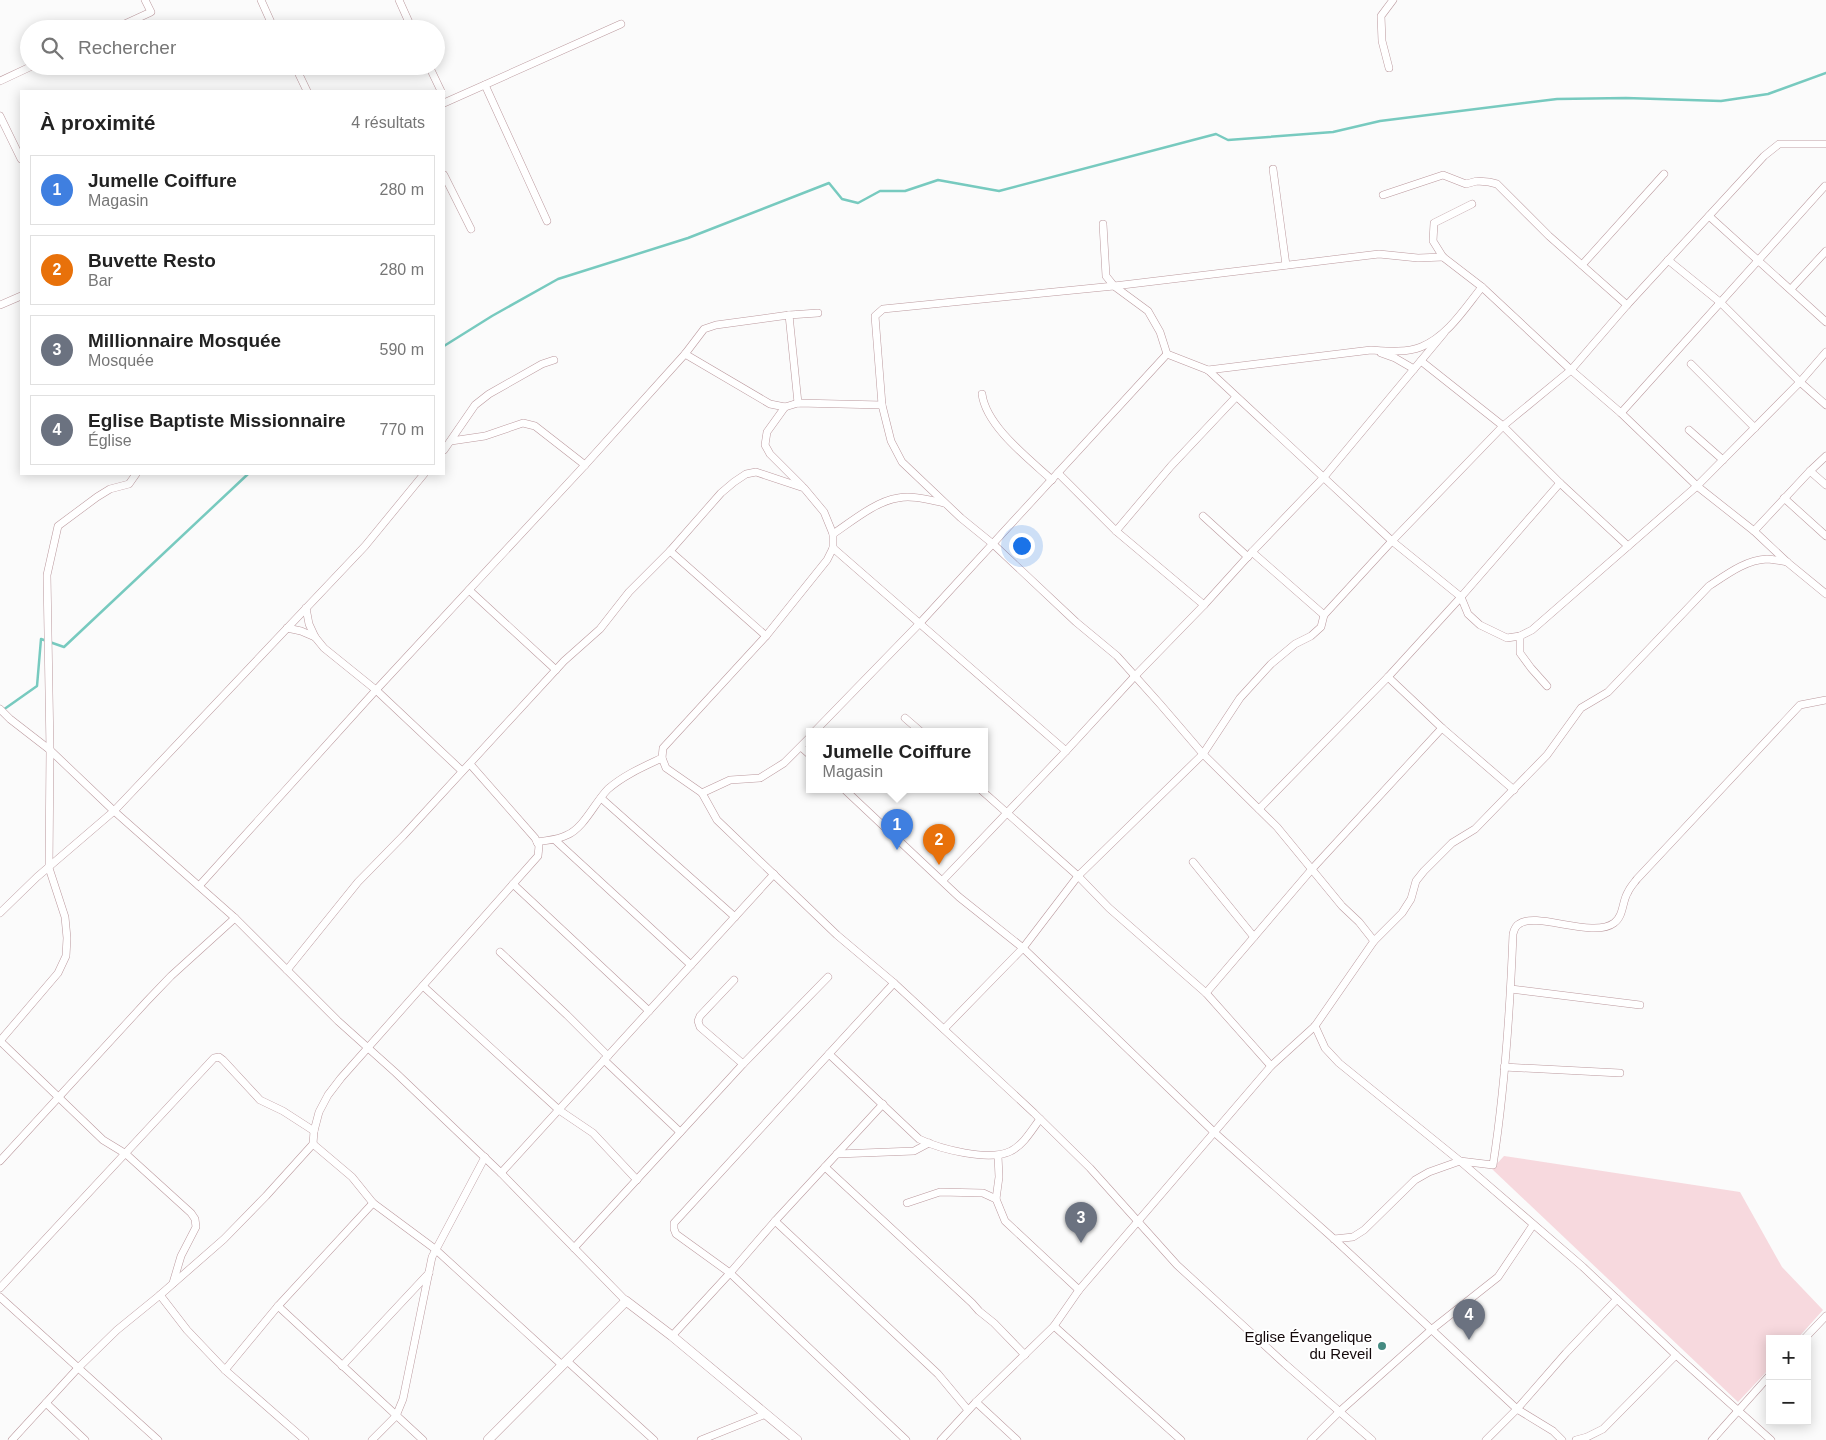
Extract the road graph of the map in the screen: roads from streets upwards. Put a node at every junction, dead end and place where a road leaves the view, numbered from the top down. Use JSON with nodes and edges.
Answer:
{"nodes":[{"id":1,"x":145,"y":0,"type":"edge"},
{"id":2,"x":261,"y":0,"type":"edge"},
{"id":3,"x":400,"y":0,"type":"edge"},
{"id":4,"x":1393,"y":0,"type":"edge"},
{"id":5,"x":134,"y":20,"type":"edge"},
{"id":6,"x":270,"y":20,"type":"edge"},
{"id":7,"x":408,"y":20,"type":"edge"},
{"id":8,"x":620,"y":24,"type":"dead end"},
{"id":9,"x":1389,"y":68,"type":"dead end"},
{"id":10,"x":20,"y":72,"type":"edge"},
{"id":11,"x":299,"y":75,"type":"edge"},
{"id":12,"x":434,"y":75,"type":"edge"},
{"id":13,"x":0,"y":81,"type":"edge"},
{"id":14,"x":484,"y":85,"type":"junction"},
{"id":15,"x":307,"y":90,"type":"edge"},
{"id":16,"x":441,"y":90,"type":"edge"},
{"id":17,"x":445,"y":100,"type":"edge"},
{"id":18,"x":0,"y":116,"type":"edge"},
{"id":19,"x":1826,"y":144,"type":"edge"},
{"id":20,"x":20,"y":158,"type":"edge"},
{"id":21,"x":1273,"y":169,"type":"dead end"},
{"id":22,"x":1664,"y":174,"type":"dead end"},
{"id":23,"x":445,"y":178,"type":"edge"},
{"id":24,"x":1825,"y":186,"type":"edge"},
{"id":25,"x":1383,"y":195,"type":"dead end"},
{"id":26,"x":1472,"y":204,"type":"dead end"},
{"id":27,"x":1709,"y":216,"type":"junction"},
{"id":28,"x":547,"y":221,"type":"dead end"},
{"id":29,"x":1103,"y":224,"type":"dead end"},
{"id":30,"x":470,"y":229,"type":"dead end"},
{"id":31,"x":1826,"y":251,"type":"edge"},
{"id":32,"x":1443,"y":257,"type":"junction"},
{"id":33,"x":1668,"y":260,"type":"junction"},
{"id":34,"x":1759,"y":260,"type":"junction"},
{"id":35,"x":1286,"y":265,"type":"junction"},
{"id":36,"x":1582,"y":265,"type":"junction"},
{"id":37,"x":1114,"y":286,"type":"junction"},
{"id":38,"x":1482,"y":287,"type":"junction"},
{"id":39,"x":1791,"y":290,"type":"junction"},
{"id":40,"x":20,"y":296,"type":"edge"},
{"id":41,"x":1721,"y":303,"type":"junction"},
{"id":42,"x":0,"y":305,"type":"edge"},
{"id":43,"x":1627,"y":305,"type":"junction"},
{"id":44,"x":818,"y":313,"type":"dead end"},
{"id":45,"x":789,"y":315,"type":"junction"},
{"id":46,"x":1826,"y":322,"type":"edge"},
{"id":47,"x":1444,"y":333,"type":"junction"},
{"id":48,"x":1371,"y":350,"type":"junction"},
{"id":49,"x":1826,"y":352,"type":"edge"},
{"id":50,"x":685,"y":354,"type":"junction"},
{"id":51,"x":1167,"y":354,"type":"junction"},
{"id":52,"x":554,"y":360,"type":"dead end"},
{"id":53,"x":1421,"y":361,"type":"junction"},
{"id":54,"x":1691,"y":364,"type":"dead end"},
{"id":55,"x":1414,"y":369,"type":"junction"},
{"id":56,"x":1208,"y":370,"type":"junction"},
{"id":57,"x":1571,"y":370,"type":"junction"},
{"id":58,"x":1800,"y":382,"type":"junction"},
{"id":59,"x":982,"y":394,"type":"dead end"},
{"id":60,"x":1236,"y":396,"type":"junction"},
{"id":61,"x":798,"y":403,"type":"junction"},
{"id":62,"x":882,"y":405,"type":"junction"},
{"id":63,"x":1826,"y":405,"type":"edge"},
{"id":64,"x":785,"y":407,"type":"junction"},
{"id":65,"x":1621,"y":413,"type":"junction"},
{"id":66,"x":1502,"y":426,"type":"junction"},
{"id":67,"x":1755,"y":428,"type":"junction"},
{"id":68,"x":1689,"y":430,"type":"dead end"},
{"id":69,"x":451,"y":441,"type":"junction"},
{"id":70,"x":445,"y":449,"type":"edge"},
{"id":71,"x":1826,"y":456,"type":"edge"},
{"id":72,"x":1723,"y":460,"type":"junction"},
{"id":73,"x":585,"y":465,"type":"junction"},
{"id":74,"x":1810,"y":471,"type":"junction"},
{"id":75,"x":1058,"y":473,"type":"junction"},
{"id":76,"x":135,"y":475,"type":"edge"},
{"id":77,"x":423,"y":475,"type":"edge"},
{"id":78,"x":1324,"y":477,"type":"junction"},
{"id":79,"x":1052,"y":480,"type":"junction"},
{"id":80,"x":1560,"y":483,"type":"junction"},
{"id":81,"x":1826,"y":485,"type":"edge"},
{"id":82,"x":1697,"y":486,"type":"junction"},
{"id":83,"x":804,"y":488,"type":"junction"},
{"id":84,"x":1784,"y":498,"type":"junction"},
{"id":85,"x":946,"y":504,"type":"junction"},
{"id":86,"x":1203,"y":516,"type":"dead end"},
{"id":87,"x":1116,"y":531,"type":"junction"},
{"id":88,"x":1754,"y":531,"type":"junction"},
{"id":89,"x":833,"y":534,"type":"junction"},
{"id":90,"x":1826,"y":536,"type":"edge"},
{"id":91,"x":1392,"y":541,"type":"junction"},
{"id":92,"x":993,"y":544,"type":"junction"},
{"id":93,"x":1628,"y":546,"type":"junction"},
{"id":94,"x":833,"y":548,"type":"junction"},
{"id":95,"x":670,"y":551,"type":"junction"},
{"id":96,"x":1250,"y":554,"type":"junction"},
{"id":97,"x":1787,"y":562,"type":"junction"},
{"id":98,"x":469,"y":590,"type":"junction"},
{"id":99,"x":1826,"y":594,"type":"edge"},
{"id":100,"x":1461,"y":597,"type":"junction"},
{"id":101,"x":1204,"y":605,"type":"junction"},
{"id":102,"x":306,"y":608,"type":"junction"},
{"id":103,"x":1324,"y":615,"type":"junction"},
{"id":104,"x":920,"y":623,"type":"junction"},
{"id":105,"x":287,"y":628,"type":"junction"},
{"id":106,"x":766,"y":636,"type":"junction"},
{"id":107,"x":1520,"y":636,"type":"junction"},
{"id":108,"x":315,"y":637,"type":"junction"},
{"id":109,"x":556,"y":670,"type":"junction"},
{"id":110,"x":1388,"y":676,"type":"junction"},
{"id":111,"x":1134,"y":677,"type":"junction"},
{"id":112,"x":1548,"y":686,"type":"dead end"},
{"id":113,"x":376,"y":690,"type":"junction"},
{"id":114,"x":1826,"y":700,"type":"edge"},
{"id":115,"x":0,"y":709,"type":"edge"},
{"id":116,"x":905,"y":718,"type":"dead end"},
{"id":117,"x":818,"y":728,"type":"edge"},
{"id":118,"x":917,"y":728,"type":"edge"},
{"id":119,"x":1442,"y":728,"type":"junction"},
{"id":120,"x":806,"y":741,"type":"edge"},
{"id":121,"x":801,"y":747,"type":"junction"},
{"id":122,"x":50,"y":750,"type":"junction"},
{"id":123,"x":806,"y":751,"type":"edge"},
{"id":124,"x":1066,"y":751,"type":"junction"},
{"id":125,"x":1203,"y":754,"type":"junction"},
{"id":126,"x":662,"y":758,"type":"junction"},
{"id":127,"x":470,"y":764,"type":"junction"},
{"id":128,"x":462,"y":772,"type":"junction"},
{"id":129,"x":1514,"y":790,"type":"junction"},
{"id":130,"x":702,"y":793,"type":"junction"},
{"id":131,"x":848,"y":793,"type":"edge"},
{"id":132,"x":984,"y":793,"type":"edge"},
{"id":133,"x":601,"y":798,"type":"junction"},
{"id":134,"x":1259,"y":808,"type":"junction"},
{"id":135,"x":114,"y":811,"type":"junction"},
{"id":136,"x":1006,"y":813,"type":"junction"},
{"id":137,"x":555,"y":840,"type":"junction"},
{"id":138,"x":537,"y":842,"type":"junction"},
{"id":139,"x":1193,"y":862,"type":"dead end"},
{"id":140,"x":49,"y":868,"type":"junction"},
{"id":141,"x":1312,"y":869,"type":"junction"},
{"id":142,"x":774,"y":874,"type":"junction"},
{"id":143,"x":1078,"y":876,"type":"junction"},
{"id":144,"x":942,"y":880,"type":"junction"},
{"id":145,"x":513,"y":884,"type":"junction"},
{"id":146,"x":199,"y":886,"type":"junction"},
{"id":147,"x":0,"y":914,"type":"edge"},
{"id":148,"x":735,"y":917,"type":"junction"},
{"id":149,"x":236,"y":918,"type":"junction"},
{"id":150,"x":1254,"y":937,"type":"junction"},
{"id":151,"x":1374,"y":941,"type":"junction"},
{"id":152,"x":1023,"y":948,"type":"junction"},
{"id":153,"x":500,"y":952,"type":"dead end"},
{"id":154,"x":691,"y":965,"type":"junction"},
{"id":155,"x":287,"y":970,"type":"junction"},
{"id":156,"x":828,"y":977,"type":"dead end"},
{"id":157,"x":734,"y":980,"type":"dead end"},
{"id":158,"x":894,"y":983,"type":"junction"},
{"id":159,"x":423,"y":986,"type":"junction"},
{"id":160,"x":1511,"y":989,"type":"junction"},
{"id":161,"x":1206,"y":993,"type":"junction"},
{"id":162,"x":1640,"y":1005,"type":"dead end"},
{"id":163,"x":650,"y":1010,"type":"junction"},
{"id":164,"x":1315,"y":1026,"type":"junction"},
{"id":165,"x":944,"y":1030,"type":"junction"},
{"id":166,"x":0,"y":1041,"type":"edge"},
{"id":167,"x":369,"y":1048,"type":"junction"},
{"id":168,"x":829,"y":1054,"type":"junction"},
{"id":169,"x":606,"y":1058,"type":"junction"},
{"id":170,"x":743,"y":1064,"type":"junction"},
{"id":171,"x":1271,"y":1066,"type":"junction"},
{"id":172,"x":1504,"y":1067,"type":"junction"},
{"id":173,"x":1620,"y":1073,"type":"dead end"},
{"id":174,"x":59,"y":1097,"type":"junction"},
{"id":175,"x":884,"y":1104,"type":"junction"},
{"id":176,"x":559,"y":1110,"type":"junction"},
{"id":177,"x":1040,"y":1119,"type":"junction"},
{"id":178,"x":314,"y":1131,"type":"junction"},
{"id":179,"x":680,"y":1132,"type":"junction"},
{"id":180,"x":1215,"y":1133,"type":"junction"},
{"id":181,"x":313,"y":1144,"type":"junction"},
{"id":182,"x":929,"y":1144,"type":"junction"},
{"id":183,"x":126,"y":1154,"type":"junction"},
{"id":184,"x":837,"y":1154,"type":"junction"},
{"id":185,"x":998,"y":1156,"type":"junction"},
{"id":186,"x":486,"y":1157,"type":"junction"},
{"id":187,"x":0,"y":1161,"type":"edge"},
{"id":188,"x":1460,"y":1161,"type":"junction"},
{"id":189,"x":826,"y":1167,"type":"junction"},
{"id":190,"x":502,"y":1173,"type":"junction"},
{"id":191,"x":637,"y":1180,"type":"junction"},
{"id":192,"x":996,"y":1199,"type":"junction"},
{"id":193,"x":373,"y":1203,"type":"junction"},
{"id":194,"x":907,"y":1203,"type":"dead end"},
{"id":195,"x":775,"y":1221,"type":"junction"},
{"id":196,"x":1138,"y":1222,"type":"junction"},
{"id":197,"x":1532,"y":1225,"type":"junction"},
{"id":198,"x":1334,"y":1239,"type":"junction"},
{"id":199,"x":574,"y":1248,"type":"junction"},
{"id":200,"x":435,"y":1249,"type":"junction"},
{"id":201,"x":429,"y":1273,"type":"junction"},
{"id":202,"x":730,"y":1274,"type":"junction"},
{"id":203,"x":173,"y":1284,"type":"junction"},
{"id":204,"x":0,"y":1288,"type":"edge"},
{"id":205,"x":1079,"y":1290,"type":"junction"},
{"id":206,"x":160,"y":1295,"type":"junction"},
{"id":207,"x":0,"y":1297,"type":"edge"},
{"id":208,"x":1617,"y":1298,"type":"junction"},
{"id":209,"x":626,"y":1301,"type":"junction"},
{"id":210,"x":278,"y":1306,"type":"junction"},
{"id":211,"x":1826,"y":1316,"type":"edge"},
{"id":212,"x":1054,"y":1326,"type":"junction"},
{"id":213,"x":1431,"y":1330,"type":"junction"},
{"id":214,"x":1808,"y":1335,"type":"edge"},
{"id":215,"x":672,"y":1336,"type":"junction"},
{"id":216,"x":1025,"y":1355,"type":"junction"},
{"id":217,"x":1676,"y":1355,"type":"junction"},
{"id":218,"x":564,"y":1363,"type":"junction"},
{"id":219,"x":342,"y":1366,"type":"junction"},
{"id":220,"x":78,"y":1368,"type":"junction"},
{"id":221,"x":225,"y":1370,"type":"junction"},
{"id":222,"x":1766,"y":1379,"type":"edge"},
{"id":223,"x":976,"y":1402,"type":"junction"},
{"id":224,"x":46,"y":1403,"type":"junction"},
{"id":225,"x":1517,"y":1409,"type":"junction"},
{"id":226,"x":968,"y":1410,"type":"junction"},
{"id":227,"x":1737,"y":1410,"type":"junction"},
{"id":228,"x":1339,"y":1412,"type":"junction"},
{"id":229,"x":766,"y":1414,"type":"junction"},
{"id":230,"x":396,"y":1416,"type":"junction"},
{"id":231,"x":12,"y":1440,"type":"edge"},
{"id":232,"x":85,"y":1440,"type":"edge"},
{"id":233,"x":158,"y":1440,"type":"edge"},
{"id":234,"x":304,"y":1440,"type":"edge"},
{"id":235,"x":372,"y":1440,"type":"edge"},
{"id":236,"x":423,"y":1440,"type":"edge"},
{"id":237,"x":488,"y":1440,"type":"edge"},
{"id":238,"x":654,"y":1440,"type":"edge"},
{"id":239,"x":701,"y":1440,"type":"edge"},
{"id":240,"x":797,"y":1440,"type":"edge"},
{"id":241,"x":906,"y":1440,"type":"edge"},
{"id":242,"x":941,"y":1440,"type":"edge"},
{"id":243,"x":1017,"y":1440,"type":"edge"},
{"id":244,"x":1181,"y":1440,"type":"edge"},
{"id":245,"x":1311,"y":1440,"type":"edge"},
{"id":246,"x":1372,"y":1440,"type":"edge"},
{"id":247,"x":1486,"y":1440,"type":"edge"},
{"id":248,"x":1562,"y":1440,"type":"edge"},
{"id":249,"x":1576,"y":1440,"type":"edge"},
{"id":250,"x":1712,"y":1440,"type":"edge"},
{"id":251,"x":1771,"y":1440,"type":"edge"}],
"edges":[{"from":1,"to":5,"type":"street"},
{"from":2,"to":6,"type":"street"},
{"from":3,"to":7,"type":"street"},
{"from":4,"to":9,"type":"street"},
{"from":8,"to":14,"type":"street"},
{"from":10,"to":13,"type":"street"},
{"from":11,"to":15,"type":"street"},
{"from":12,"to":16,"type":"street"},
{"from":14,"to":17,"type":"street"},
{"from":14,"to":28,"type":"street"},
{"from":18,"to":20,"type":"street"},
{"from":19,"to":27,"type":"street"},
{"from":21,"to":35,"type":"street"},
{"from":22,"to":36,"type":"street"},
{"from":23,"to":30,"type":"street"},
{"from":24,"to":34,"type":"street"},
{"from":25,"to":36,"type":"street"},
{"from":26,"to":32,"type":"street"},
{"from":27,"to":33,"type":"street"},
{"from":27,"to":34,"type":"street"},
{"from":29,"to":37,"type":"street"},
{"from":31,"to":39,"type":"street"},
{"from":32,"to":35,"type":"street"},
{"from":32,"to":38,"type":"street"},
{"from":33,"to":41,"type":"street"},
{"from":33,"to":43,"type":"street"},
{"from":34,"to":39,"type":"street"},
{"from":34,"to":41,"type":"street"},
{"from":35,"to":37,"type":"street"},
{"from":36,"to":43,"type":"street"},
{"from":37,"to":51,"type":"street"},
{"from":37,"to":62,"type":"street"},
{"from":38,"to":47,"type":"street"},
{"from":38,"to":57,"type":"street"},
{"from":39,"to":46,"type":"street"},
{"from":40,"to":42,"type":"street"},
{"from":41,"to":58,"type":"street"},
{"from":41,"to":65,"type":"street"},
{"from":43,"to":57,"type":"street"},
{"from":44,"to":45,"type":"street"},
{"from":45,"to":50,"type":"street"},
{"from":45,"to":61,"type":"street"},
{"from":47,"to":48,"type":"street"},
{"from":47,"to":53,"type":"street"},
{"from":48,"to":55,"type":"street"},
{"from":48,"to":56,"type":"street"},
{"from":49,"to":58,"type":"street"},
{"from":50,"to":64,"type":"street"},
{"from":50,"to":73,"type":"street"},
{"from":51,"to":56,"type":"street"},
{"from":51,"to":75,"type":"street"},
{"from":52,"to":69,"type":"street"},
{"from":53,"to":55,"type":"street"},
{"from":53,"to":66,"type":"street"},
{"from":54,"to":67,"type":"street"},
{"from":55,"to":78,"type":"street"},
{"from":56,"to":60,"type":"street"},
{"from":57,"to":65,"type":"street"},
{"from":57,"to":66,"type":"street"},
{"from":58,"to":63,"type":"street"},
{"from":58,"to":67,"type":"street"},
{"from":59,"to":79,"type":"street"},
{"from":60,"to":78,"type":"street"},
{"from":60,"to":87,"type":"street"},
{"from":61,"to":62,"type":"street"},
{"from":61,"to":64,"type":"street"},
{"from":62,"to":85,"type":"street"},
{"from":64,"to":83,"type":"street"},
{"from":65,"to":82,"type":"street"},
{"from":66,"to":80,"type":"street"},
{"from":66,"to":91,"type":"street"},
{"from":67,"to":72,"type":"street"},
{"from":68,"to":72,"type":"street"},
{"from":69,"to":70,"type":"street"},
{"from":69,"to":73,"type":"street"},
{"from":71,"to":74,"type":"street"},
{"from":72,"to":82,"type":"street"},
{"from":73,"to":98,"type":"street"},
{"from":74,"to":81,"type":"street"},
{"from":74,"to":84,"type":"street"},
{"from":75,"to":79,"type":"street"},
{"from":75,"to":87,"type":"street"},
{"from":76,"to":122,"type":"street"},
{"from":77,"to":102,"type":"street"},
{"from":78,"to":91,"type":"street"},
{"from":78,"to":96,"type":"street"},
{"from":79,"to":92,"type":"street"},
{"from":80,"to":93,"type":"street"},
{"from":80,"to":100,"type":"street"},
{"from":82,"to":88,"type":"street"},
{"from":82,"to":93,"type":"street"},
{"from":83,"to":89,"type":"street"},
{"from":83,"to":95,"type":"street"},
{"from":84,"to":88,"type":"street"},
{"from":84,"to":90,"type":"street"},
{"from":85,"to":89,"type":"street"},
{"from":85,"to":92,"type":"street"},
{"from":86,"to":96,"type":"street"},
{"from":87,"to":101,"type":"street"},
{"from":88,"to":97,"type":"street"},
{"from":89,"to":94,"type":"street"},
{"from":91,"to":100,"type":"street"},
{"from":91,"to":103,"type":"street"},
{"from":92,"to":104,"type":"street"},
{"from":92,"to":111,"type":"street"},
{"from":93,"to":107,"type":"street"},
{"from":94,"to":104,"type":"street"},
{"from":94,"to":106,"type":"street"},
{"from":95,"to":106,"type":"street"},
{"from":95,"to":109,"type":"street"},
{"from":96,"to":101,"type":"street"},
{"from":96,"to":103,"type":"street"},
{"from":97,"to":99,"type":"street"},
{"from":97,"to":129,"type":"street"},
{"from":98,"to":109,"type":"street"},
{"from":98,"to":113,"type":"street"},
{"from":100,"to":107,"type":"street"},
{"from":100,"to":110,"type":"street"},
{"from":101,"to":111,"type":"street"},
{"from":102,"to":105,"type":"street"},
{"from":102,"to":108,"type":"street"},
{"from":103,"to":125,"type":"street"},
{"from":104,"to":117,"type":"street"},
{"from":104,"to":124,"type":"street"},
{"from":105,"to":108,"type":"street"},
{"from":105,"to":135,"type":"street"},
{"from":106,"to":126,"type":"street"},
{"from":107,"to":112,"type":"street"},
{"from":108,"to":113,"type":"street"},
{"from":109,"to":127,"type":"street"},
{"from":110,"to":119,"type":"street"},
{"from":110,"to":134,"type":"street"},
{"from":111,"to":124,"type":"street"},
{"from":111,"to":125,"type":"street"},
{"from":113,"to":128,"type":"street"},
{"from":113,"to":146,"type":"street"},
{"from":114,"to":160,"type":"street"},
{"from":115,"to":122,"type":"street"},
{"from":116,"to":118,"type":"street"},
{"from":119,"to":129,"type":"street"},
{"from":119,"to":141,"type":"street"},
{"from":120,"to":121,"type":"street"},
{"from":121,"to":123,"type":"street"},
{"from":121,"to":130,"type":"street"},
{"from":122,"to":135,"type":"street"},
{"from":122,"to":140,"type":"street"},
{"from":124,"to":136,"type":"street"},
{"from":125,"to":134,"type":"street"},
{"from":125,"to":143,"type":"street"},
{"from":126,"to":130,"type":"street"},
{"from":126,"to":133,"type":"street"},
{"from":127,"to":128,"type":"street"},
{"from":127,"to":138,"type":"street"},
{"from":128,"to":155,"type":"street"},
{"from":129,"to":151,"type":"street"},
{"from":130,"to":142,"type":"street"},
{"from":131,"to":144,"type":"street"},
{"from":132,"to":136,"type":"street"},
{"from":133,"to":137,"type":"street"},
{"from":133,"to":148,"type":"street"},
{"from":134,"to":141,"type":"street"},
{"from":135,"to":140,"type":"street"},
{"from":135,"to":146,"type":"street"},
{"from":136,"to":143,"type":"street"},
{"from":136,"to":144,"type":"street"},
{"from":137,"to":138,"type":"street"},
{"from":137,"to":154,"type":"street"},
{"from":138,"to":145,"type":"street"},
{"from":139,"to":150,"type":"street"},
{"from":140,"to":147,"type":"street"},
{"from":140,"to":166,"type":"street"},
{"from":141,"to":150,"type":"street"},
{"from":141,"to":151,"type":"street"},
{"from":142,"to":148,"type":"street"},
{"from":142,"to":158,"type":"street"},
{"from":143,"to":152,"type":"street"},
{"from":143,"to":161,"type":"street"},
{"from":144,"to":152,"type":"street"},
{"from":145,"to":159,"type":"street"},
{"from":145,"to":163,"type":"street"},
{"from":146,"to":149,"type":"street"},
{"from":148,"to":154,"type":"street"},
{"from":149,"to":155,"type":"street"},
{"from":149,"to":174,"type":"street"},
{"from":150,"to":161,"type":"street"},
{"from":151,"to":164,"type":"street"},
{"from":152,"to":165,"type":"street"},
{"from":152,"to":180,"type":"street"},
{"from":153,"to":169,"type":"street"},
{"from":154,"to":163,"type":"street"},
{"from":155,"to":167,"type":"street"},
{"from":156,"to":170,"type":"street"},
{"from":157,"to":170,"type":"street"},
{"from":158,"to":165,"type":"street"},
{"from":158,"to":168,"type":"street"},
{"from":159,"to":167,"type":"street"},
{"from":159,"to":176,"type":"street"},
{"from":160,"to":162,"type":"street"},
{"from":160,"to":172,"type":"street"},
{"from":161,"to":171,"type":"street"},
{"from":163,"to":169,"type":"street"},
{"from":164,"to":171,"type":"street"},
{"from":164,"to":188,"type":"street"},
{"from":165,"to":177,"type":"street"},
{"from":166,"to":174,"type":"street"},
{"from":167,"to":178,"type":"street"},
{"from":167,"to":186,"type":"street"},
{"from":168,"to":175,"type":"street"},
{"from":168,"to":202,"type":"street"},
{"from":169,"to":176,"type":"street"},
{"from":169,"to":179,"type":"street"},
{"from":170,"to":179,"type":"street"},
{"from":171,"to":180,"type":"street"},
{"from":172,"to":173,"type":"street"},
{"from":172,"to":188,"type":"street"},
{"from":174,"to":183,"type":"street"},
{"from":174,"to":187,"type":"street"},
{"from":175,"to":182,"type":"street"},
{"from":175,"to":184,"type":"street"},
{"from":176,"to":190,"type":"street"},
{"from":176,"to":191,"type":"street"},
{"from":177,"to":185,"type":"street"},
{"from":177,"to":196,"type":"street"},
{"from":178,"to":181,"type":"street"},
{"from":178,"to":183,"type":"street"},
{"from":179,"to":191,"type":"street"},
{"from":180,"to":196,"type":"street"},
{"from":180,"to":198,"type":"street"},
{"from":181,"to":193,"type":"street"},
{"from":181,"to":203,"type":"street"},
{"from":182,"to":184,"type":"street"},
{"from":182,"to":185,"type":"street"},
{"from":183,"to":203,"type":"street"},
{"from":183,"to":204,"type":"street"},
{"from":184,"to":189,"type":"street"},
{"from":185,"to":192,"type":"street"},
{"from":186,"to":190,"type":"street"},
{"from":186,"to":200,"type":"street"},
{"from":188,"to":197,"type":"street"},
{"from":188,"to":198,"type":"street"},
{"from":189,"to":195,"type":"street"},
{"from":189,"to":216,"type":"street"},
{"from":190,"to":199,"type":"street"},
{"from":191,"to":199,"type":"street"},
{"from":192,"to":194,"type":"street"},
{"from":192,"to":205,"type":"street"},
{"from":193,"to":200,"type":"street"},
{"from":193,"to":210,"type":"street"},
{"from":195,"to":202,"type":"street"},
{"from":195,"to":226,"type":"street"},
{"from":196,"to":205,"type":"street"},
{"from":196,"to":228,"type":"street"},
{"from":197,"to":208,"type":"street"},
{"from":197,"to":213,"type":"street"},
{"from":198,"to":213,"type":"street"},
{"from":199,"to":209,"type":"street"},
{"from":200,"to":201,"type":"street"},
{"from":200,"to":218,"type":"street"},
{"from":201,"to":219,"type":"street"},
{"from":201,"to":230,"type":"street"},
{"from":202,"to":215,"type":"street"},
{"from":202,"to":241,"type":"street"},
{"from":203,"to":206,"type":"street"},
{"from":205,"to":212,"type":"street"},
{"from":206,"to":220,"type":"street"},
{"from":206,"to":221,"type":"street"},
{"from":207,"to":220,"type":"street"},
{"from":208,"to":217,"type":"street"},
{"from":208,"to":225,"type":"street"},
{"from":209,"to":215,"type":"street"},
{"from":209,"to":218,"type":"street"},
{"from":210,"to":219,"type":"street"},
{"from":210,"to":221,"type":"street"},
{"from":211,"to":214,"type":"street"},
{"from":212,"to":216,"type":"street"},
{"from":212,"to":244,"type":"street"},
{"from":213,"to":225,"type":"street"},
{"from":213,"to":228,"type":"street"},
{"from":215,"to":229,"type":"street"},
{"from":216,"to":223,"type":"street"},
{"from":217,"to":227,"type":"street"},
{"from":217,"to":249,"type":"street"},
{"from":218,"to":237,"type":"street"},
{"from":218,"to":238,"type":"street"},
{"from":219,"to":230,"type":"street"},
{"from":220,"to":224,"type":"street"},
{"from":220,"to":233,"type":"street"},
{"from":221,"to":234,"type":"street"},
{"from":222,"to":227,"type":"street"},
{"from":223,"to":226,"type":"street"},
{"from":223,"to":243,"type":"street"},
{"from":224,"to":231,"type":"street"},
{"from":224,"to":232,"type":"street"},
{"from":225,"to":247,"type":"street"},
{"from":225,"to":248,"type":"street"},
{"from":226,"to":242,"type":"street"},
{"from":227,"to":250,"type":"street"},
{"from":227,"to":251,"type":"street"},
{"from":228,"to":245,"type":"street"},
{"from":228,"to":246,"type":"street"},
{"from":229,"to":239,"type":"street"},
{"from":229,"to":240,"type":"street"},
{"from":230,"to":235,"type":"street"},
{"from":230,"to":236,"type":"street"}]}
